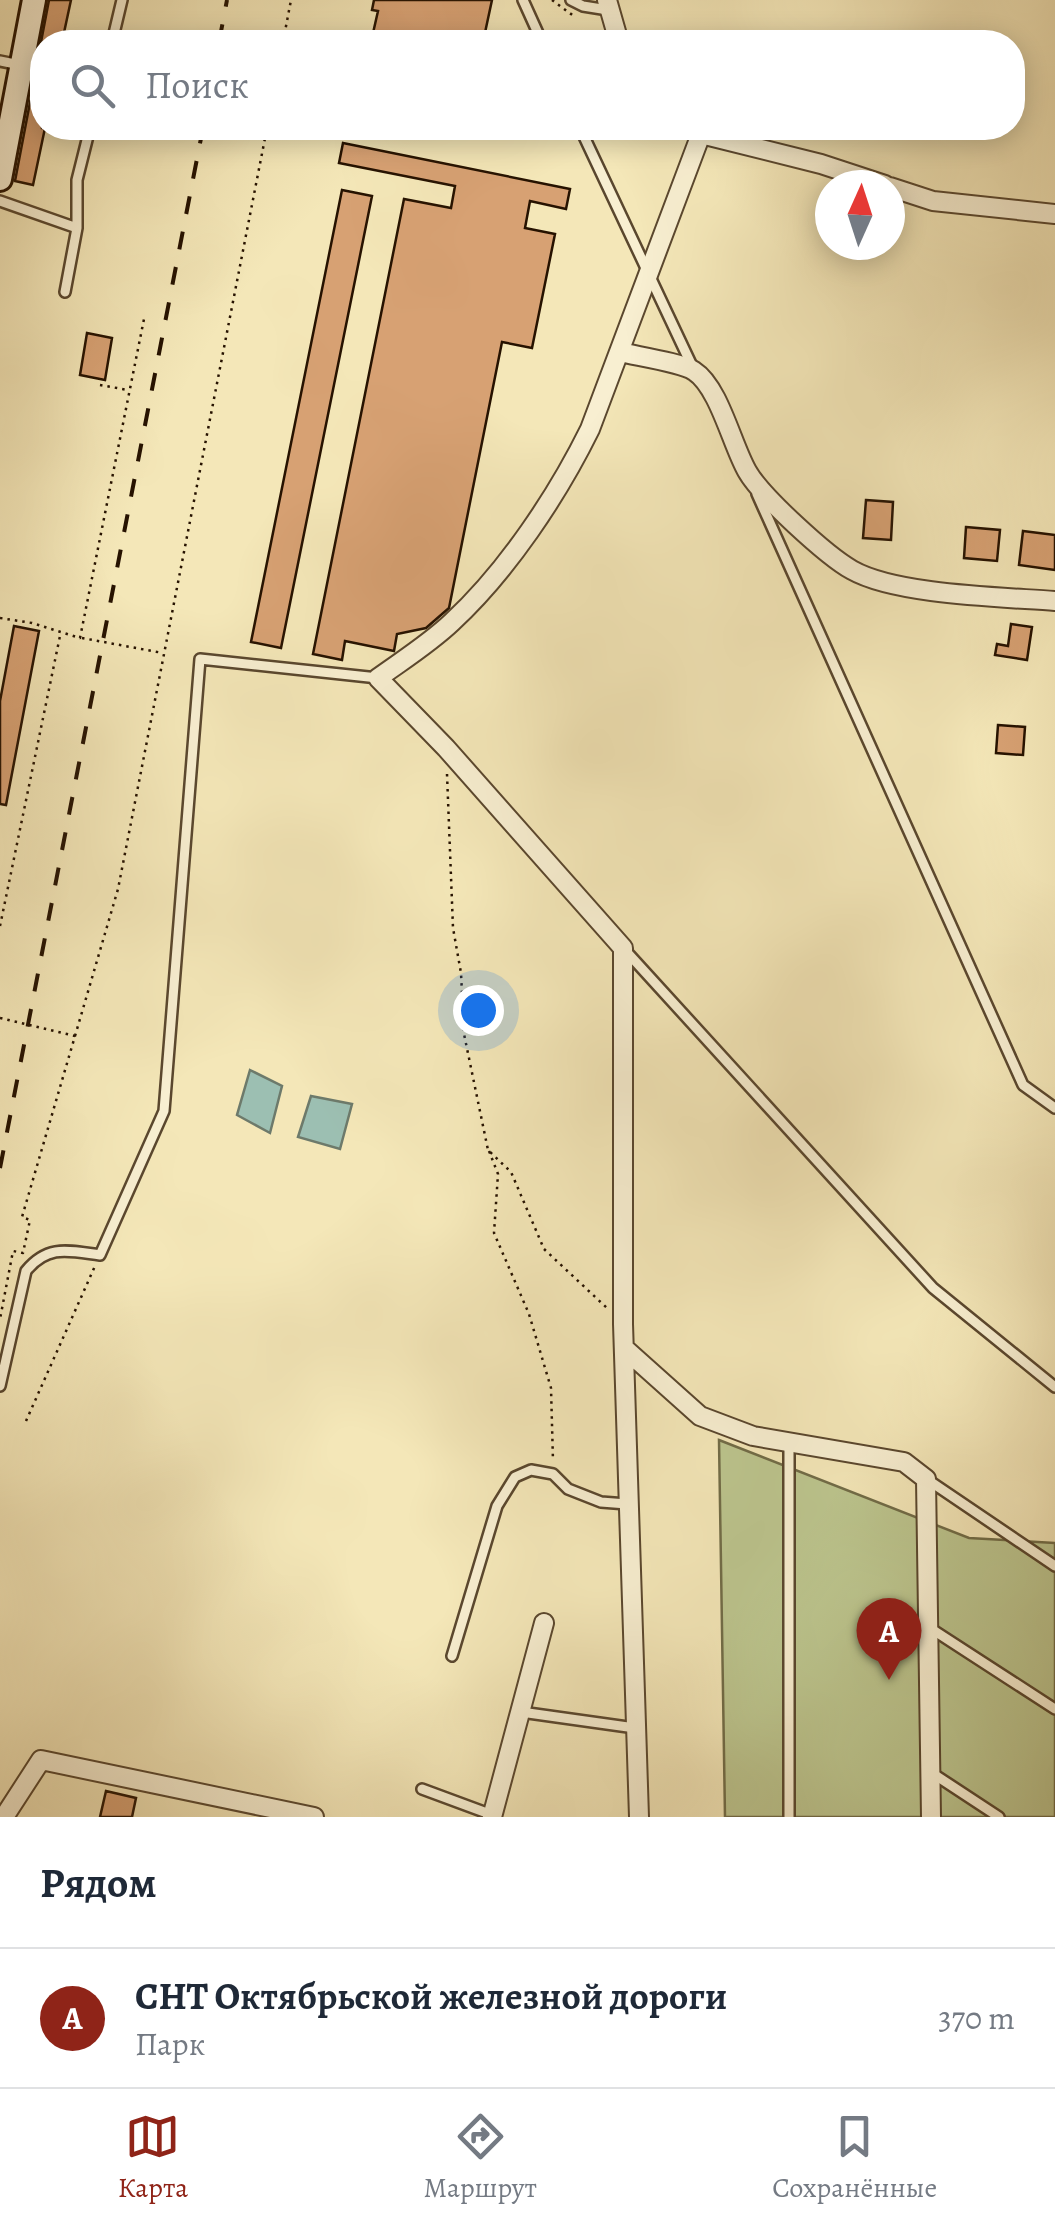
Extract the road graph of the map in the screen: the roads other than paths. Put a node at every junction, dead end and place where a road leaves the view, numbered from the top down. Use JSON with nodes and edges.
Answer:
{"nodes":[{"id":1,"x":34,"y":0,"type":"edge"},
{"id":2,"x":122,"y":0,"type":"edge"},
{"id":3,"x":523,"y":0,"type":"edge"},
{"id":4,"x":571,"y":0,"type":"edge"},
{"id":5,"x":608,"y":5,"type":"edge"},
{"id":6,"x":115,"y":30,"type":"edge"},
{"id":7,"x":537,"y":30,"type":"edge"},
{"id":8,"x":616,"y":30,"type":"edge"},
{"id":9,"x":10,"y":63,"type":"edge"},
{"id":10,"x":87,"y":140,"type":"edge"},
{"id":11,"x":585,"y":140,"type":"edge"},
{"id":12,"x":694,"y":140,"type":"edge"},
{"id":13,"x":731,"y":140,"type":"edge"},
{"id":14,"x":839,"y":170,"type":"edge"},
{"id":15,"x":0,"y":179,"type":"edge"},
{"id":16,"x":905,"y":192,"type":"edge"},
{"id":17,"x":0,"y":201,"type":"edge"},
{"id":18,"x":1055,"y":214,"type":"edge"},
{"id":19,"x":77,"y":228,"type":"junction"},
{"id":20,"x":648,"y":278,"type":"junction"},
{"id":21,"x":64,"y":292,"type":"dead end"},
{"id":22,"x":620,"y":352,"type":"junction"},
{"id":23,"x":694,"y":371,"type":"junction"},
{"id":24,"x":748,"y":473,"type":"junction"},
{"id":25,"x":1055,"y":601,"type":"edge"},
{"id":26,"x":378,"y":678,"type":"junction"},
{"id":27,"x":623,"y":948,"type":"junction"},
{"id":28,"x":1055,"y":1108,"type":"edge"},
{"id":29,"x":624,"y":1348,"type":"junction"},
{"id":30,"x":0,"y":1386,"type":"edge"},
{"id":31,"x":1055,"y":1387,"type":"edge"},
{"id":32,"x":789,"y":1442,"type":"junction"},
{"id":33,"x":926,"y":1479,"type":"junction"},
{"id":34,"x":627,"y":1504,"type":"junction"},
{"id":35,"x":1055,"y":1566,"type":"edge"},
{"id":36,"x":544,"y":1623,"type":"dead end"},
{"id":37,"x":928,"y":1626,"type":"junction"},
{"id":38,"x":452,"y":1656,"type":"dead end"},
{"id":39,"x":1055,"y":1709,"type":"edge"},
{"id":40,"x":520,"y":1712,"type":"junction"},
{"id":41,"x":637,"y":1728,"type":"junction"},
{"id":42,"x":930,"y":1772,"type":"junction"},
{"id":43,"x":422,"y":1790,"type":"dead end"},
{"id":44,"x":314,"y":1816,"type":"edge"},
{"id":45,"x":494,"y":1816,"type":"edge"},
{"id":46,"x":4,"y":1817,"type":"edge"},
{"id":47,"x":639,"y":1817,"type":"edge"},
{"id":48,"x":789,"y":1817,"type":"edge"},
{"id":49,"x":931,"y":1817,"type":"edge"},
{"id":50,"x":999,"y":1817,"type":"edge"}],
"edges":[{"from":1,"to":9,"type":"main road"},
{"from":2,"to":6,"type":"lane"},
{"from":3,"to":7,"type":"lane"},
{"from":4,"to":5,"type":"lane"},
{"from":5,"to":8,"type":"street"},
{"from":9,"to":15,"type":"main road"},
{"from":10,"to":19,"type":"lane"},
{"from":11,"to":20,"type":"lane"},
{"from":12,"to":20,"type":"street"},
{"from":13,"to":14,"type":"street"},
{"from":16,"to":18,"type":"street"},
{"from":17,"to":19,"type":"lane"},
{"from":19,"to":21,"type":"lane"},
{"from":20,"to":22,"type":"street"},
{"from":20,"to":23,"type":"lane"},
{"from":22,"to":23,"type":"street"},
{"from":22,"to":26,"type":"street"},
{"from":23,"to":24,"type":"street"},
{"from":24,"to":25,"type":"street"},
{"from":24,"to":28,"type":"lane"},
{"from":26,"to":27,"type":"street"},
{"from":26,"to":30,"type":"lane"},
{"from":27,"to":29,"type":"street"},
{"from":27,"to":31,"type":"lane"},
{"from":29,"to":32,"type":"street"},
{"from":29,"to":34,"type":"street"},
{"from":32,"to":33,"type":"street"},
{"from":32,"to":48,"type":"lane"},
{"from":33,"to":35,"type":"lane"},
{"from":33,"to":37,"type":"street"},
{"from":34,"to":38,"type":"lane"},
{"from":34,"to":41,"type":"street"},
{"from":36,"to":40,"type":"street"},
{"from":37,"to":39,"type":"lane"},
{"from":37,"to":42,"type":"street"},
{"from":40,"to":41,"type":"lane"},
{"from":40,"to":45,"type":"street"},
{"from":41,"to":47,"type":"street"},
{"from":42,"to":49,"type":"street"},
{"from":42,"to":50,"type":"lane"},
{"from":43,"to":45,"type":"lane"},
{"from":44,"to":46,"type":"street"}]}
